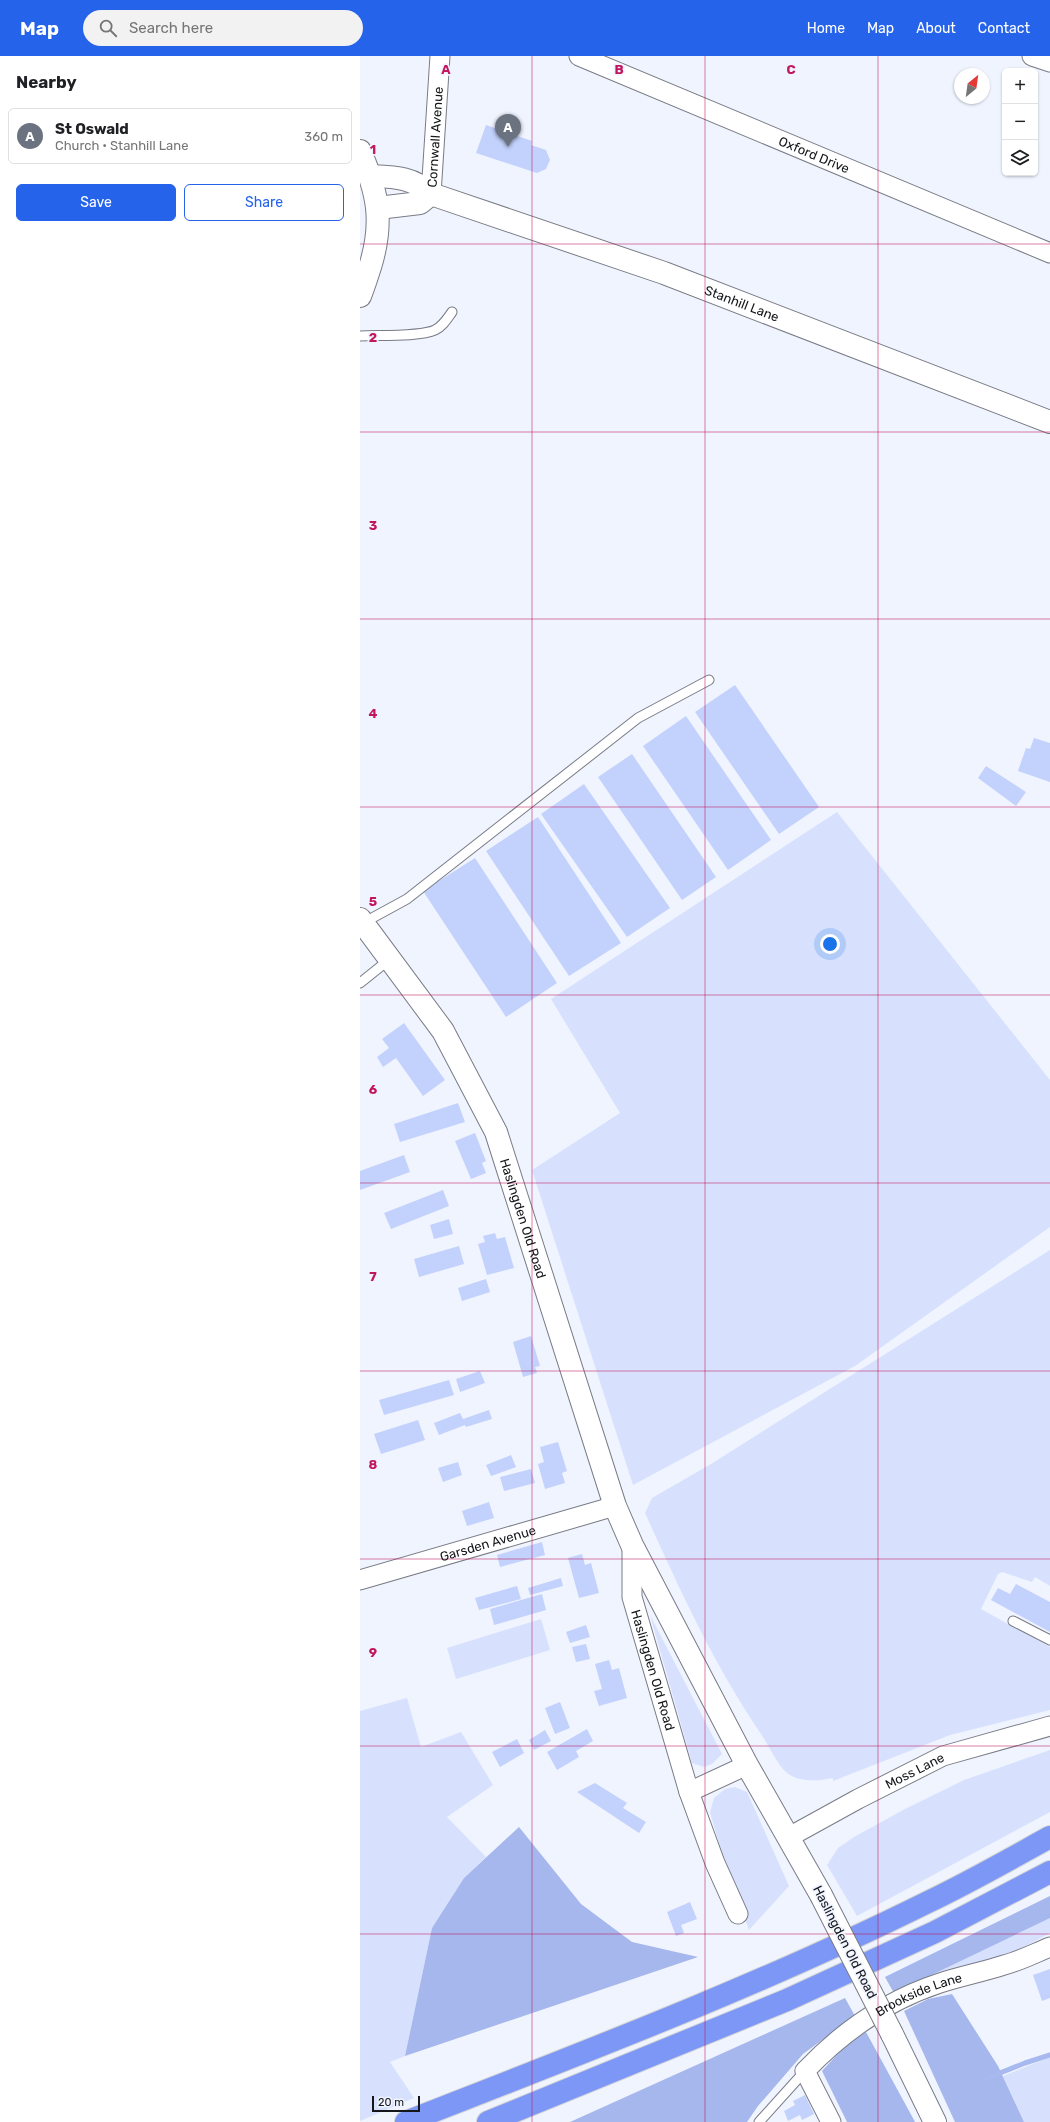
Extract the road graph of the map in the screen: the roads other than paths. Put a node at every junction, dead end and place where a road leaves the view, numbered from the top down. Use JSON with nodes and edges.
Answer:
{"nodes":[{"id":1,"x":440,"y":56,"type":"edge"},
{"id":2,"x":579,"y":56,"type":"edge"},
{"id":3,"x":1032,"y":56,"type":"edge"},
{"id":4,"x":1050,"y":62,"type":"edge"},
{"id":5,"x":360,"y":151,"type":"edge"},
{"id":6,"x":371,"y":176,"type":"junction"},
{"id":7,"x":431,"y":194,"type":"junction"},
{"id":8,"x":378,"y":208,"type":"junction"},
{"id":9,"x":1050,"y":253,"type":"edge"},
{"id":10,"x":360,"y":296,"type":"edge"},
{"id":11,"x":452,"y":312,"type":"dead end"},
{"id":12,"x":360,"y":336,"type":"edge"},
{"id":13,"x":1050,"y":422,"type":"edge"},
{"id":14,"x":709,"y":680,"type":"dead end"},
{"id":15,"x":362,"y":921,"type":"edge"},
{"id":16,"x":390,"y":959,"type":"junction"},
{"id":17,"x":360,"y":983,"type":"edge"},
{"id":18,"x":615,"y":1506,"type":"junction"},
{"id":19,"x":632,"y":1545,"type":"junction"},
{"id":20,"x":360,"y":1580,"type":"edge"},
{"id":21,"x":1013,"y":1621,"type":"dead end"},
{"id":22,"x":1050,"y":1640,"type":"edge"},
{"id":23,"x":1050,"y":1726,"type":"edge"},
{"id":24,"x":747,"y":1765,"type":"junction"},
{"id":25,"x":689,"y":1792,"type":"junction"},
{"id":26,"x":789,"y":1837,"type":"junction"},
{"id":27,"x":1050,"y":1837,"type":"edge"},
{"id":28,"x":1050,"y":1872,"type":"edge"},
{"id":29,"x":738,"y":1914,"type":"dead end"},
{"id":30,"x":1050,"y":1948,"type":"edge"},
{"id":31,"x":805,"y":2071,"type":"junction"},
{"id":32,"x":406,"y":2122,"type":"edge"},
{"id":33,"x":488,"y":2122,"type":"edge"},
{"id":34,"x":760,"y":2122,"type":"edge"},
{"id":35,"x":831,"y":2122,"type":"edge"},
{"id":36,"x":935,"y":2122,"type":"edge"}],
"edges":[{"from":1,"to":7,"type":"street","name":"Cornwall Avenue"},
{"from":2,"to":9,"type":"street","name":"Oxford Drive"},
{"from":3,"to":4,"type":"street"},
{"from":5,"to":6,"type":"main road"},
{"from":6,"to":7,"type":"main road","name":"Stanhill Lane"},
{"from":6,"to":8,"type":"main road"},
{"from":7,"to":8,"type":"main road"},
{"from":7,"to":13,"type":"main road","name":"Stanhill Lane"},
{"from":8,"to":10,"type":"main road"},
{"from":11,"to":12,"type":"lane"},
{"from":14,"to":15,"type":"lane"},
{"from":15,"to":16,"type":"main road","name":"Haslingden Old Road"},
{"from":16,"to":17,"type":"lane"},
{"from":16,"to":18,"type":"main road","name":"Haslingden Old Road"},
{"from":18,"to":19,"type":"main road","name":"Haslingden Old Road"},
{"from":18,"to":20,"type":"street","name":"Garsden Avenue"},
{"from":19,"to":24,"type":"main road","name":"Haslingden Old Road"},
{"from":19,"to":25,"type":"street","name":"Haslingden Old Road"},
{"from":21,"to":22,"type":"lane"},
{"from":23,"to":26,"type":"street","name":"Moss Lane"},
{"from":24,"to":25,"type":"street"},
{"from":24,"to":26,"type":"main road","name":"Haslingden Old Road"},
{"from":25,"to":29,"type":"street","name":"Haslingden Old Road"},
{"from":26,"to":36,"type":"main road","name":"Haslingden Old Road","bridge":true},
{"from":27,"to":32,"type":"highway"},
{"from":28,"to":33,"type":"highway"},
{"from":30,"to":31,"type":"street","name":"Brookside Lane"},
{"from":31,"to":34,"type":"lane"},
{"from":31,"to":35,"type":"street"}]}
